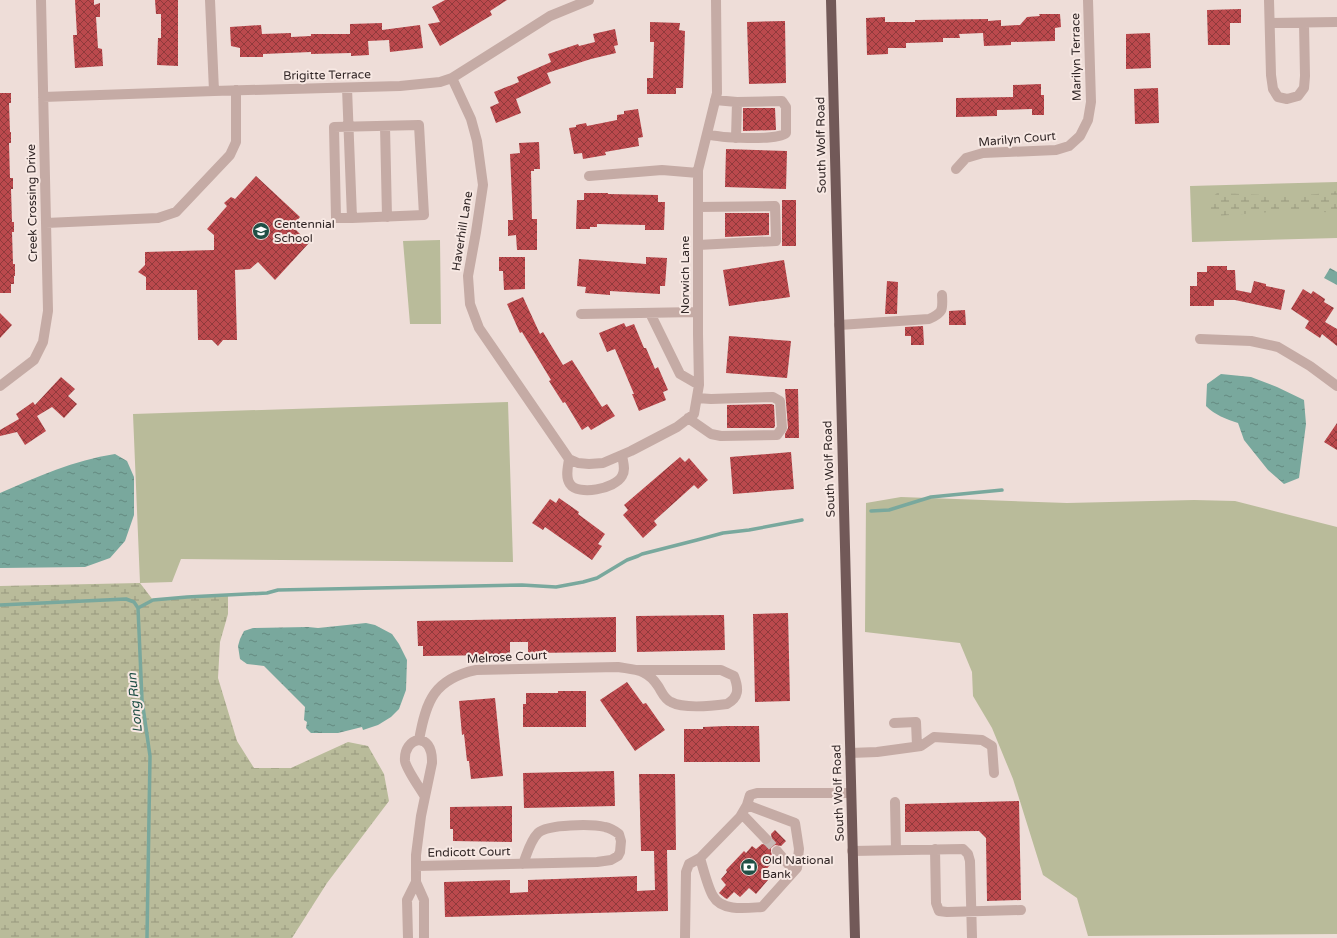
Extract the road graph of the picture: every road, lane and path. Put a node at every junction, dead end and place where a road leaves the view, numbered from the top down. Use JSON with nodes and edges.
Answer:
{"nodes":[{"id":1,"x":41,"y":0,"type":"edge"},
{"id":2,"x":210,"y":0,"type":"edge"},
{"id":3,"x":589,"y":0,"type":"edge"},
{"id":4,"x":716,"y":0,"type":"edge"},
{"id":5,"x":830,"y":0,"type":"edge"},
{"id":6,"x":1088,"y":0,"type":"edge"},
{"id":7,"x":1270,"y":0,"type":"edge"},
{"id":8,"x":1337,"y":22,"type":"edge"},
{"id":9,"x":1270,"y":23,"type":"junction"},
{"id":10,"x":1304,"y":23,"type":"junction"},
{"id":11,"x":452,"y":78,"type":"junction"},
{"id":12,"x":347,"y":88,"type":"junction"},
{"id":13,"x":236,"y":90,"type":"junction"},
{"id":14,"x":214,"y":91,"type":"junction"},
{"id":15,"x":43,"y":97,"type":"junction"},
{"id":16,"x":715,"y":100,"type":"junction"},
{"id":17,"x":737,"y":102,"type":"junction"},
{"id":18,"x":385,"y":126,"type":"junction"},
{"id":19,"x":348,"y":127,"type":"junction"},
{"id":20,"x":707,"y":134,"type":"junction"},
{"id":21,"x":1080,"y":136,"type":"joint"},
{"id":22,"x":736,"y":138,"type":"junction"},
{"id":23,"x":956,"y":169,"type":"dead end"},
{"id":24,"x":698,"y":173,"type":"junction"},
{"id":25,"x":589,"y":176,"type":"dead end"},
{"id":26,"x":698,"y":207,"type":"junction"},
{"id":27,"x":387,"y":217,"type":"junction"},
{"id":28,"x":352,"y":218,"type":"junction"},
{"id":29,"x":46,"y":223,"type":"junction"},
{"id":30,"x":698,"y":245,"type":"junction"},
{"id":31,"x":942,"y":295,"type":"dead end"},
{"id":32,"x":698,"y":312,"type":"junction"},
{"id":33,"x":650,"y":313,"type":"junction"},
{"id":34,"x":582,"y":314,"type":"dead end"},
{"id":35,"x":838,"y":325,"type":"junction"},
{"id":36,"x":1200,"y":339,"type":"dead end"},
{"id":37,"x":699,"y":385,"type":"junction"},
{"id":38,"x":0,"y":386,"type":"edge"},
{"id":39,"x":1337,"y":386,"type":"edge"},
{"id":40,"x":697,"y":398,"type":"junction"},
{"id":41,"x":688,"y":418,"type":"junction"},
{"id":42,"x":622,"y":455,"type":"junction"},
{"id":43,"x":569,"y":459,"type":"junction"},
{"id":44,"x":638,"y":670,"type":"junction"},
{"id":45,"x":894,"y":723,"type":"dead end"},
{"id":46,"x":419,"y":740,"type":"junction"},
{"id":47,"x":917,"y":746,"type":"junction"},
{"id":48,"x":850,"y":753,"type":"junction"},
{"id":49,"x":994,"y":772,"type":"dead end"},
{"id":50,"x":851,"y":792,"type":"junction"},
{"id":51,"x":425,"y":797,"type":"junction"},
{"id":52,"x":895,"y":802,"type":"dead end"},
{"id":53,"x":745,"y":810,"type":"junction"},
{"id":54,"x":766,"y":839,"type":"tunnel mouth"},
{"id":55,"x":896,"y":850,"type":"junction"},
{"id":56,"x":935,"y":850,"type":"junction"},
{"id":57,"x":777,"y":851,"type":"tunnel mouth"},
{"id":58,"x":852,"y":851,"type":"junction"},
{"id":59,"x":700,"y":858,"type":"junction"},
{"id":60,"x":523,"y":864,"type":"junction"},
{"id":61,"x":416,"y":866,"type":"junction"},
{"id":62,"x":794,"y":871,"type":"junction"},
{"id":63,"x":416,"y":882,"type":"junction"},
{"id":64,"x":1021,"y":910,"type":"dead end"},
{"id":65,"x":971,"y":912,"type":"junction"},
{"id":66,"x":408,"y":938,"type":"edge"},
{"id":67,"x":424,"y":938,"type":"edge"},
{"id":68,"x":685,"y":938,"type":"edge"},
{"id":69,"x":855,"y":938,"type":"edge"},
{"id":70,"x":972,"y":938,"type":"edge"}],
"edges":[{"from":1,"to":15,"type":"street","name":"Creek Crossing Drive"},
{"from":2,"to":14,"type":"street"},
{"from":3,"to":11,"type":"street","name":"Brigitte Terrace"},
{"from":4,"to":16,"type":"street","name":"Norwich Lane"},
{"from":5,"to":35,"type":"main road","name":"South Wolf Road"},
{"from":6,"to":21,"type":"street","name":"Marilyn Terrace"},
{"from":7,"to":9,"type":"street"},
{"from":8,"to":10,"type":"street"},
{"from":9,"to":10,"type":"street"},
{"from":9,"to":10,"type":"street"},
{"from":11,"to":12,"type":"street","name":"Brigitte Terrace"},
{"from":11,"to":43,"type":"street","name":"Haverhill Lane"},
{"from":12,"to":13,"type":"street","name":"Brigitte Terrace"},
{"from":12,"to":19,"type":"street"},
{"from":13,"to":14,"type":"street","name":"Brigitte Terrace"},
{"from":13,"to":29,"type":"street"},
{"from":14,"to":15,"type":"street","name":"Brigitte Terrace"},
{"from":15,"to":29,"type":"street","name":"Creek Crossing Drive"},
{"from":16,"to":17,"type":"street"},
{"from":16,"to":20,"type":"street","name":"Norwich Lane"},
{"from":17,"to":22,"type":"street"},
{"from":17,"to":22,"type":"street"},
{"from":18,"to":19,"type":"street"},
{"from":18,"to":27,"type":"street"},
{"from":18,"to":27,"type":"street"},
{"from":19,"to":28,"type":"street"},
{"from":19,"to":28,"type":"street"},
{"from":20,"to":22,"type":"street"},
{"from":20,"to":24,"type":"street","name":"Norwich Lane"},
{"from":21,"to":23,"type":"street","name":"Marilyn Court"},
{"from":24,"to":25,"type":"street"},
{"from":24,"to":26,"type":"street","name":"Norwich Lane"},
{"from":26,"to":30,"type":"street","name":"Norwich Lane"},
{"from":26,"to":30,"type":"street"},
{"from":27,"to":28,"type":"street"},
{"from":29,"to":38,"type":"street","name":"Creek Crossing Drive"},
{"from":30,"to":32,"type":"street","name":"Norwich Lane"},
{"from":31,"to":35,"type":"street"},
{"from":32,"to":33,"type":"street"},
{"from":32,"to":37,"type":"street","name":"Norwich Lane"},
{"from":33,"to":34,"type":"street"},
{"from":33,"to":37,"type":"street"},
{"from":35,"to":48,"type":"main road","name":"South Wolf Road"},
{"from":36,"to":39,"type":"street"},
{"from":37,"to":40,"type":"street","name":"Norwich Lane"},
{"from":40,"to":41,"type":"street","name":"Norwich Lane"},
{"from":40,"to":41,"type":"street"},
{"from":41,"to":42,"type":"street","name":"Norwich Lane"},
{"from":42,"to":43,"type":"street","name":"Norwich Lane"},
{"from":42,"to":43,"type":"street"},
{"from":44,"to":44,"type":"street","name":"Melrose Court"},
{"from":44,"to":46,"type":"street","name":"Melrose Court"},
{"from":45,"to":47,"type":"street"},
{"from":46,"to":51,"type":"street"},
{"from":46,"to":51,"type":"street"},
{"from":47,"to":48,"type":"street"},
{"from":47,"to":49,"type":"street"},
{"from":48,"to":50,"type":"main road","name":"South Wolf Road"},
{"from":50,"to":53,"type":"street"},
{"from":50,"to":58,"type":"main road","name":"South Wolf Road"},
{"from":51,"to":61,"type":"street"},
{"from":52,"to":55,"type":"street"},
{"from":53,"to":54,"type":"street"},
{"from":53,"to":59,"type":"street"},
{"from":53,"to":62,"type":"street"},
{"from":55,"to":56,"type":"street"},
{"from":55,"to":58,"type":"street"},
{"from":56,"to":65,"type":"street"},
{"from":56,"to":65,"type":"street"},
{"from":57,"to":62,"type":"street"},
{"from":58,"to":69,"type":"main road","name":"South Wolf Road"},
{"from":59,"to":62,"type":"street"},
{"from":59,"to":68,"type":"street"},
{"from":60,"to":60,"type":"street","name":"Endicott Court"},
{"from":60,"to":61,"type":"street","name":"Endicott Court"},
{"from":61,"to":63,"type":"street"},
{"from":63,"to":66,"type":"street"},
{"from":63,"to":67,"type":"street"},
{"from":64,"to":65,"type":"street"},
{"from":65,"to":70,"type":"street"}]}
